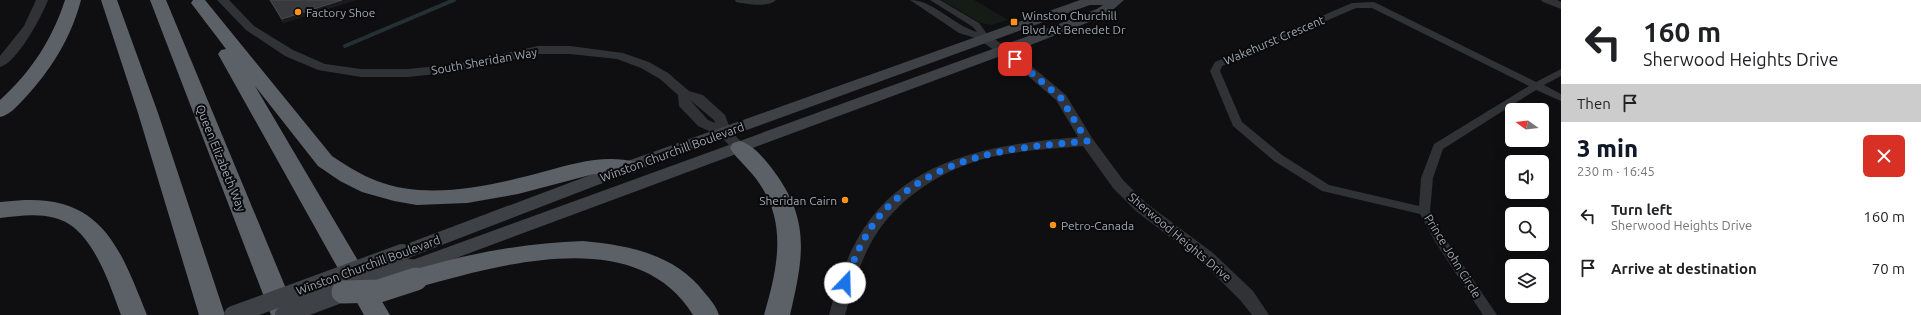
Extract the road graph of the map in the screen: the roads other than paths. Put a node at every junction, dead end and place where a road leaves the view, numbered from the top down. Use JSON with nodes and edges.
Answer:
{"nodes":[{"id":1,"x":42,"y":0,"type":"edge"},
{"id":2,"x":73,"y":0,"type":"edge"},
{"id":3,"x":109,"y":0,"type":"edge"},
{"id":4,"x":158,"y":0,"type":"edge"},
{"id":5,"x":223,"y":0,"type":"edge"},
{"id":6,"x":739,"y":0,"type":"edge"},
{"id":7,"x":772,"y":0,"type":"edge"},
{"id":8,"x":914,"y":0,"type":"edge"},
{"id":9,"x":934,"y":0,"type":"edge"},
{"id":10,"x":1547,"y":0,"type":"edge"},
{"id":11,"x":197,"y":1,"type":"edge"},
{"id":12,"x":1116,"y":1,"type":"edge"},
{"id":13,"x":1561,"y":6,"type":"edge"},
{"id":14,"x":985,"y":38,"type":"junction"},
{"id":15,"x":1002,"y":50,"type":"junction"},
{"id":16,"x":0,"y":63,"type":"edge"},
{"id":17,"x":1561,"y":72,"type":"edge"},
{"id":18,"x":1537,"y":85,"type":"junction"},
{"id":19,"x":1561,"y":98,"type":"edge"},
{"id":20,"x":0,"y":111,"type":"edge"},
{"id":21,"x":732,"y":140,"type":"junction"},
{"id":22,"x":1087,"y":141,"type":"junction"},
{"id":23,"x":628,"y":167,"type":"junction"},
{"id":24,"x":0,"y":210,"type":"edge"},
{"id":25,"x":1424,"y":211,"type":"junction"},
{"id":26,"x":409,"y":267,"type":"junction"},
{"id":27,"x":343,"y":292,"type":"joint"},
{"id":28,"x":134,"y":315,"type":"edge"},
{"id":29,"x":212,"y":315,"type":"edge"},
{"id":30,"x":233,"y":315,"type":"edge"},
{"id":31,"x":284,"y":315,"type":"edge"},
{"id":32,"x":377,"y":315,"type":"edge"},
{"id":33,"x":706,"y":315,"type":"edge"},
{"id":34,"x":777,"y":315,"type":"edge"},
{"id":35,"x":837,"y":315,"type":"edge"},
{"id":36,"x":1261,"y":315,"type":"edge"},
{"id":37,"x":1490,"y":315,"type":"edge"}],
"edges":[{"from":1,"to":16,"type":"street"},
{"from":2,"to":20,"type":"highway"},
{"from":3,"to":29,"type":"highway"},
{"from":4,"to":31,"type":"highway","name":"Queen Elizabeth Way"},
{"from":5,"to":21,"type":"street","name":"South Sheridan Way"},
{"from":6,"to":7,"type":"street"},
{"from":8,"to":14,"type":"street"},
{"from":9,"to":14,"type":"street"},
{"from":10,"to":13,"type":"street"},
{"from":11,"to":23,"type":"highway"},
{"from":11,"to":32,"type":"highway"},
{"from":12,"to":14,"type":"main road","name":"Winston Churchill Boulevard"},
{"from":12,"to":15,"type":"main road","name":"Winston Churchill Boulevard"},
{"from":14,"to":15,"type":"street","name":"Sherwood Heights Drive"},
{"from":14,"to":21,"type":"main road","name":"Winston Churchill Boulevard"},
{"from":15,"to":21,"type":"main road","name":"Winston Churchill Boulevard"},
{"from":15,"to":22,"type":"street","name":"Sherwood Heights Drive"},
{"from":17,"to":18,"type":"street","name":"Prince John Circle"},
{"from":18,"to":19,"type":"street","name":"Wakehurst Crescent"},
{"from":18,"to":25,"type":"street","name":"Prince John Circle"},
{"from":18,"to":25,"type":"street","name":"Wakehurst Crescent"},
{"from":21,"to":23,"type":"main road","name":"Winston Churchill Boulevard"},
{"from":21,"to":26,"type":"main road","name":"Winston Churchill Boulevard"},
{"from":21,"to":34,"type":"highway"},
{"from":22,"to":35,"type":"street"},
{"from":22,"to":36,"type":"street","name":"Sherwood Heights Drive"},
{"from":23,"to":26,"type":"main road","name":"Winston Churchill Boulevard"},
{"from":24,"to":28,"type":"highway"},
{"from":25,"to":37,"type":"street","name":"Prince John Circle"},
{"from":26,"to":27,"type":"highway","bridge":true},
{"from":26,"to":30,"type":"main road","name":"Winston Churchill Boulevard","bridge":true},
{"from":26,"to":33,"type":"highway"},
{"from":27,"to":31,"type":"main road","name":"Winston Churchill Boulevard","bridge":true}]}
